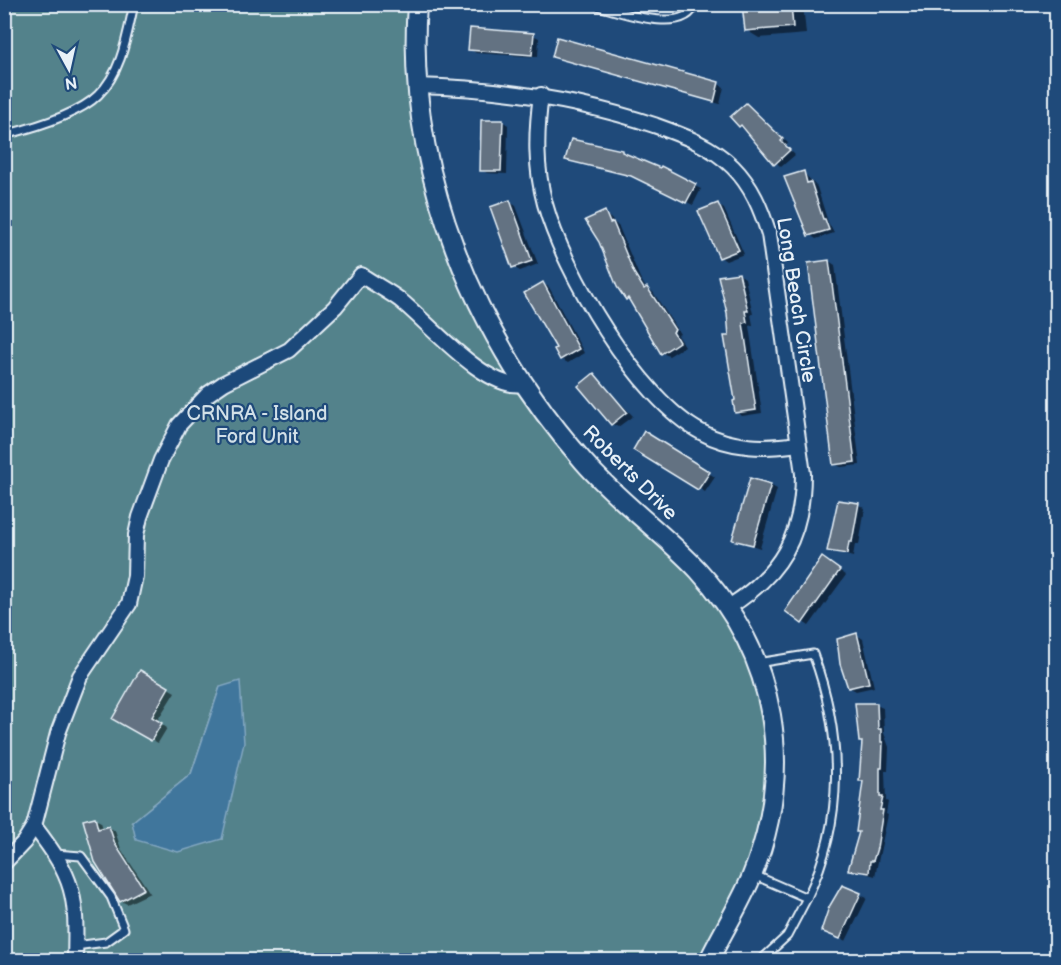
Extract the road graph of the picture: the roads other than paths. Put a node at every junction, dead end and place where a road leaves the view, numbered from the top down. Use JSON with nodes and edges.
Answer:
{"nodes":[{"id":1,"x":134,"y":4,"type":"edge"},
{"id":2,"x":417,"y":4,"type":"edge"},
{"id":3,"x":591,"y":4,"type":"edge"},
{"id":4,"x":695,"y":4,"type":"edge"},
{"id":5,"x":417,"y":86,"type":"junction"},
{"id":6,"x":541,"y":95,"type":"junction"},
{"id":7,"x":4,"y":135,"type":"edge"},
{"id":8,"x":523,"y":384,"type":"junction"},
{"id":9,"x":798,"y":444,"type":"junction"},
{"id":10,"x":729,"y":607,"type":"junction"},
{"id":11,"x":758,"y":663,"type":"junction"},
{"id":12,"x":34,"y":826,"type":"junction"},
{"id":13,"x":54,"y":854,"type":"junction"},
{"id":14,"x":4,"y":863,"type":"edge"},
{"id":15,"x":752,"y":874,"type":"junction"},
{"id":16,"x":807,"y":898,"type":"junction"},
{"id":17,"x":75,"y":946,"type":"junction"},
{"id":18,"x":713,"y":957,"type":"edge"},
{"id":19,"x":75,"y":960,"type":"edge"},
{"id":20,"x":761,"y":960,"type":"edge"}],
"edges":[{"from":1,"to":7,"type":"lane"},
{"from":2,"to":5,"type":"street","name":"Roberts Drive"},
{"from":3,"to":4,"type":"lane"},
{"from":5,"to":6,"type":"street","name":"Long Beach Circle"},
{"from":5,"to":8,"type":"street","name":"Roberts Drive"},
{"from":6,"to":9,"type":"street"},
{"from":6,"to":9,"type":"street","name":"Long Beach Circle"},
{"from":8,"to":10,"type":"street","name":"Roberts Drive"},
{"from":8,"to":12,"type":"street"},
{"from":9,"to":10,"type":"street","name":"Long Beach Circle"},
{"from":10,"to":11,"type":"street","name":"Roberts Drive"},
{"from":11,"to":15,"type":"street","name":"Roberts Drive"},
{"from":11,"to":16,"type":"lane"},
{"from":12,"to":13,"type":"street"},
{"from":12,"to":14,"type":"street"},
{"from":13,"to":17,"type":"street"},
{"from":13,"to":17,"type":"lane"},
{"from":15,"to":16,"type":"lane"},
{"from":15,"to":18,"type":"street","name":"Roberts Drive"},
{"from":16,"to":20,"type":"lane"},
{"from":17,"to":19,"type":"street"}]}
